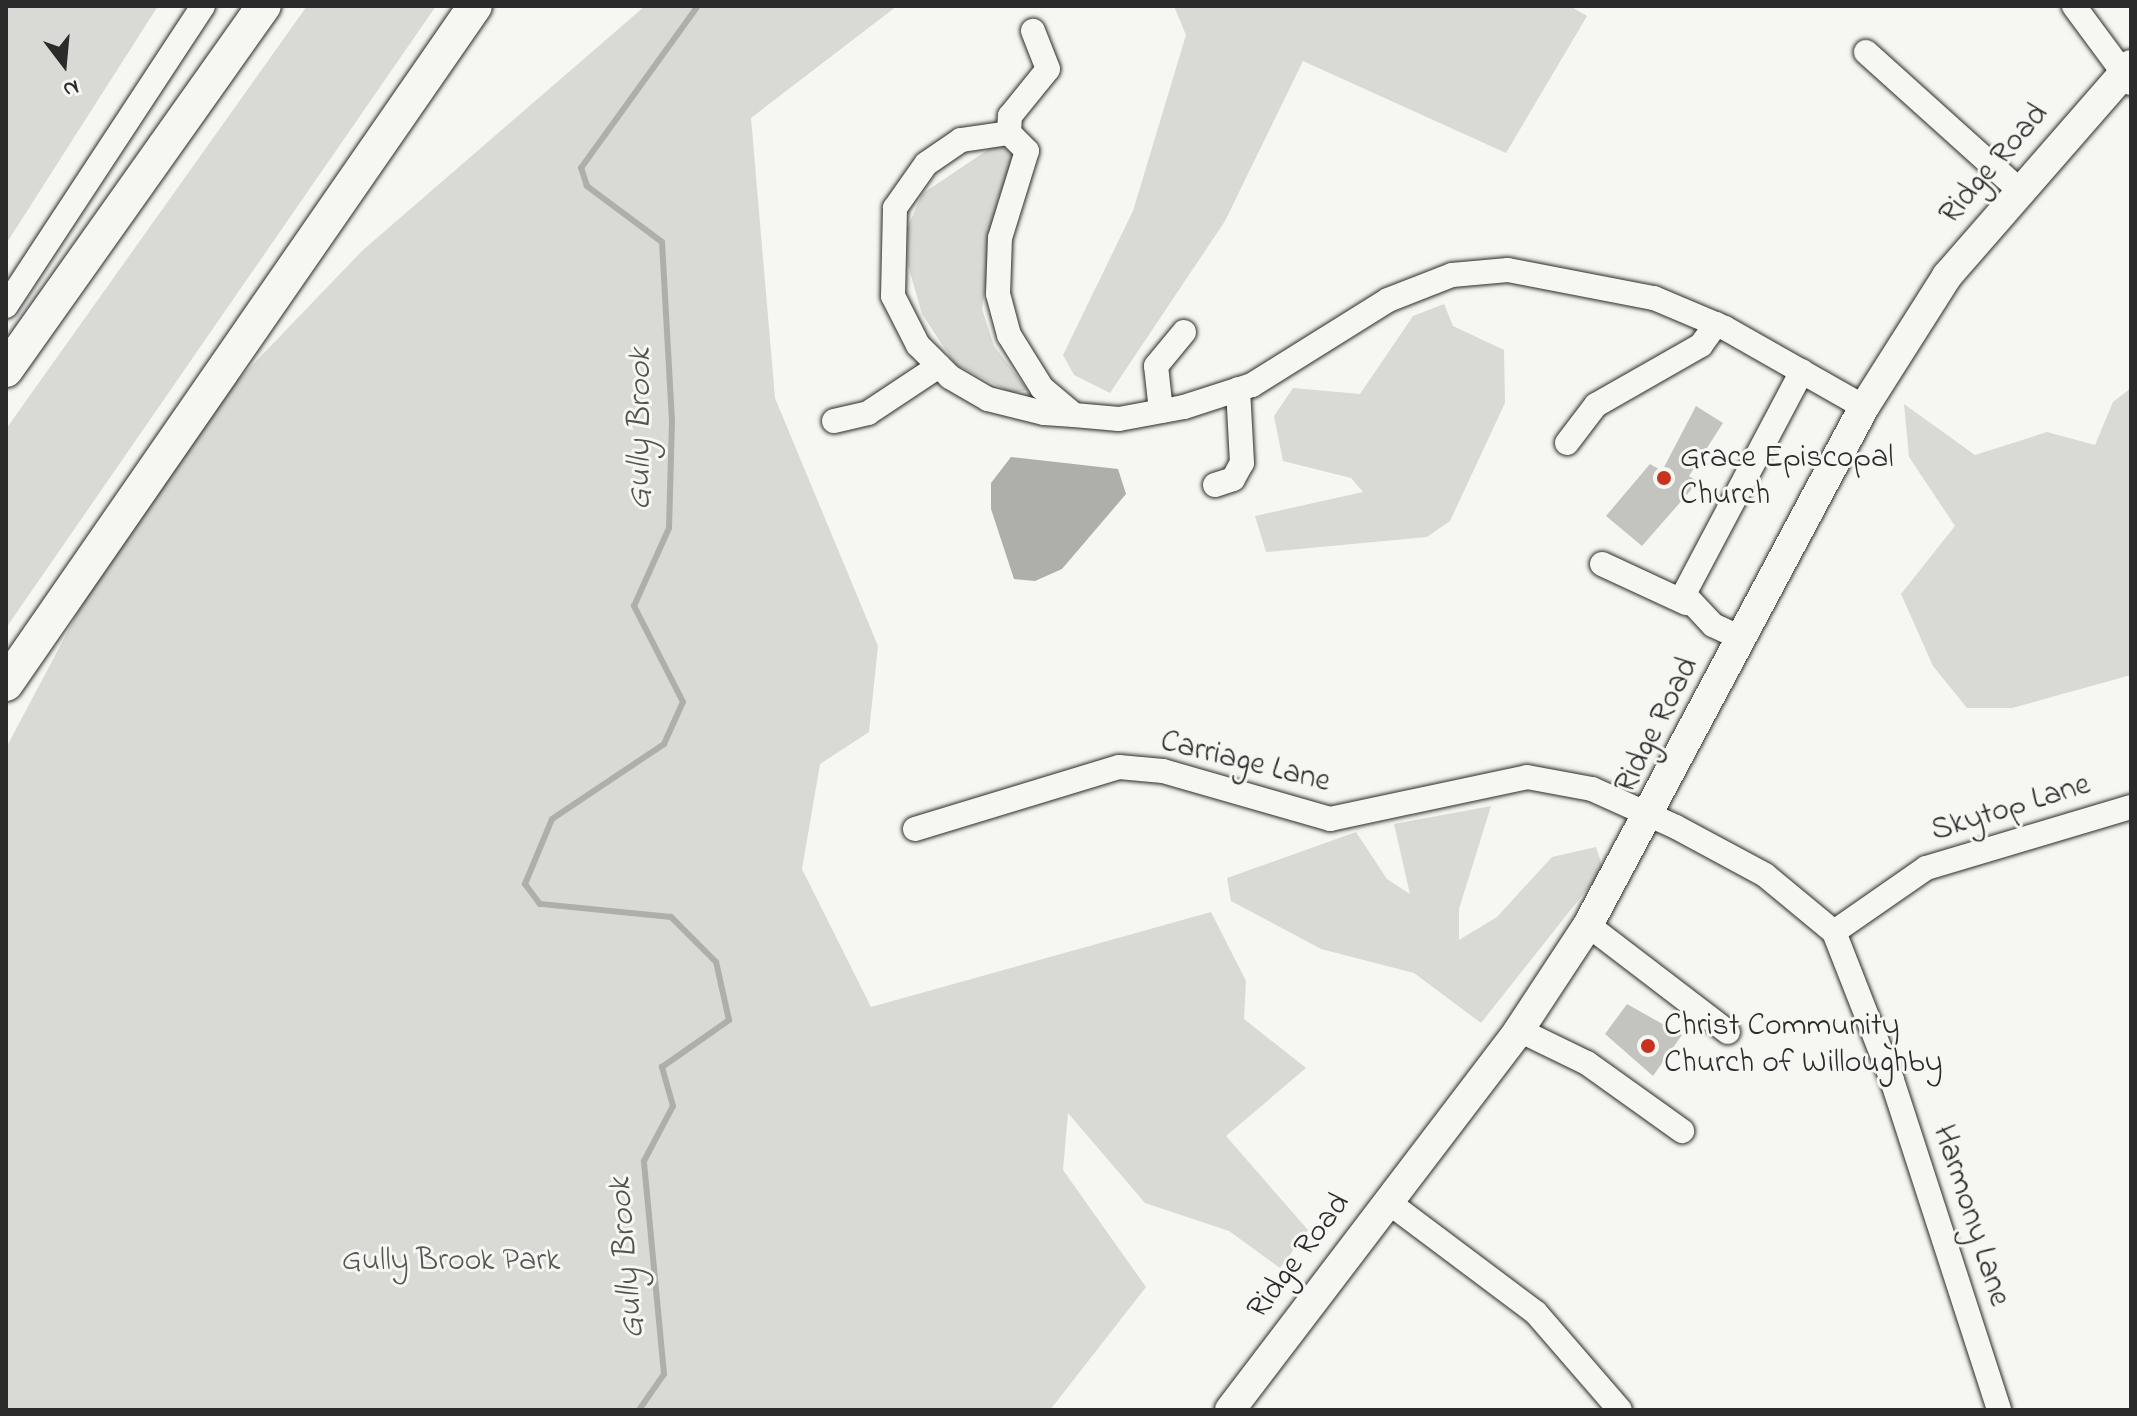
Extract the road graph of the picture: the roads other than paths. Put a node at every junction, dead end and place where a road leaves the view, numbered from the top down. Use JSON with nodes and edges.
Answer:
{"nodes":[{"id":1,"x":203,"y":6,"type":"edge"},
{"id":2,"x":264,"y":6,"type":"edge"},
{"id":3,"x":475,"y":6,"type":"edge"},
{"id":4,"x":2074,"y":6,"type":"edge"},
{"id":5,"x":1033,"y":31,"type":"dead end"},
{"id":6,"x":1866,"y":52,"type":"dead end"},
{"id":7,"x":2128,"y":74,"type":"edge"},
{"id":8,"x":1009,"y":133,"type":"junction"},
{"id":9,"x":2019,"y":190,"type":"junction"},
{"id":10,"x":6,"y":306,"type":"edge"},
{"id":11,"x":1716,"y":324,"type":"junction"},
{"id":12,"x":1184,"y":332,"type":"dead end"},
{"id":13,"x":939,"y":366,"type":"junction"},
{"id":14,"x":6,"y":370,"type":"edge"},
{"id":15,"x":1802,"y":371,"type":"junction"},
{"id":16,"x":1238,"y":389,"type":"junction"},
{"id":17,"x":1864,"y":407,"type":"junction"},
{"id":18,"x":1161,"y":411,"type":"junction"},
{"id":19,"x":1074,"y":415,"type":"junction"},
{"id":20,"x":834,"y":421,"type":"dead end"},
{"id":21,"x":1567,"y":443,"type":"dead end"},
{"id":22,"x":1215,"y":485,"type":"dead end"},
{"id":23,"x":1602,"y":564,"type":"dead end"},
{"id":24,"x":1686,"y":603,"type":"junction"},
{"id":25,"x":1743,"y":639,"type":"junction"},
{"id":26,"x":6,"y":684,"type":"edge"},
{"id":27,"x":2131,"y":807,"type":"edge"},
{"id":28,"x":1651,"y":818,"type":"junction"},
{"id":29,"x":915,"y":829,"type":"dead end"},
{"id":30,"x":1588,"y":925,"type":"junction"},
{"id":31,"x":1834,"y":932,"type":"junction"},
{"id":32,"x":1519,"y":1030,"type":"junction"},
{"id":33,"x":1728,"y":1032,"type":"dead end"},
{"id":34,"x":1682,"y":1131,"type":"dead end"},
{"id":35,"x":1387,"y":1201,"type":"junction"},
{"id":36,"x":1230,"y":1410,"type":"edge"},
{"id":37,"x":1620,"y":1410,"type":"edge"},
{"id":38,"x":1999,"y":1410,"type":"edge"}],
"edges":[{"from":1,"to":10,"type":"street"},
{"from":2,"to":14,"type":"highway"},
{"from":3,"to":26,"type":"highway"},
{"from":4,"to":7,"type":"street"},
{"from":5,"to":8,"type":"street"},
{"from":6,"to":9,"type":"street"},
{"from":7,"to":9,"type":"main road","name":"Ridge Road"},
{"from":8,"to":13,"type":"street"},
{"from":8,"to":19,"type":"street"},
{"from":9,"to":17,"type":"main road","name":"Ridge Road"},
{"from":11,"to":15,"type":"street"},
{"from":11,"to":16,"type":"street"},
{"from":11,"to":21,"type":"street"},
{"from":12,"to":18,"type":"street"},
{"from":13,"to":19,"type":"street"},
{"from":13,"to":20,"type":"street"},
{"from":15,"to":17,"type":"street"},
{"from":15,"to":24,"type":"street"},
{"from":16,"to":18,"type":"street"},
{"from":16,"to":22,"type":"street"},
{"from":17,"to":25,"type":"main road","name":"Ridge Road"},
{"from":18,"to":19,"type":"street"},
{"from":23,"to":24,"type":"street"},
{"from":24,"to":25,"type":"street"},
{"from":25,"to":28,"type":"main road","name":"Ridge Road"},
{"from":27,"to":31,"type":"street","name":"Skytop Lane"},
{"from":28,"to":29,"type":"street","name":"Carriage Lane"},
{"from":28,"to":30,"type":"main road","name":"Ridge Road"},
{"from":28,"to":31,"type":"street","name":"Harmony Lane"},
{"from":30,"to":32,"type":"main road","name":"Ridge Road"},
{"from":30,"to":33,"type":"street"},
{"from":31,"to":38,"type":"street","name":"Harmony Lane"},
{"from":32,"to":34,"type":"street"},
{"from":32,"to":35,"type":"main road","name":"Ridge Road"},
{"from":35,"to":36,"type":"main road","name":"Ridge Road"},
{"from":35,"to":37,"type":"street"}]}
